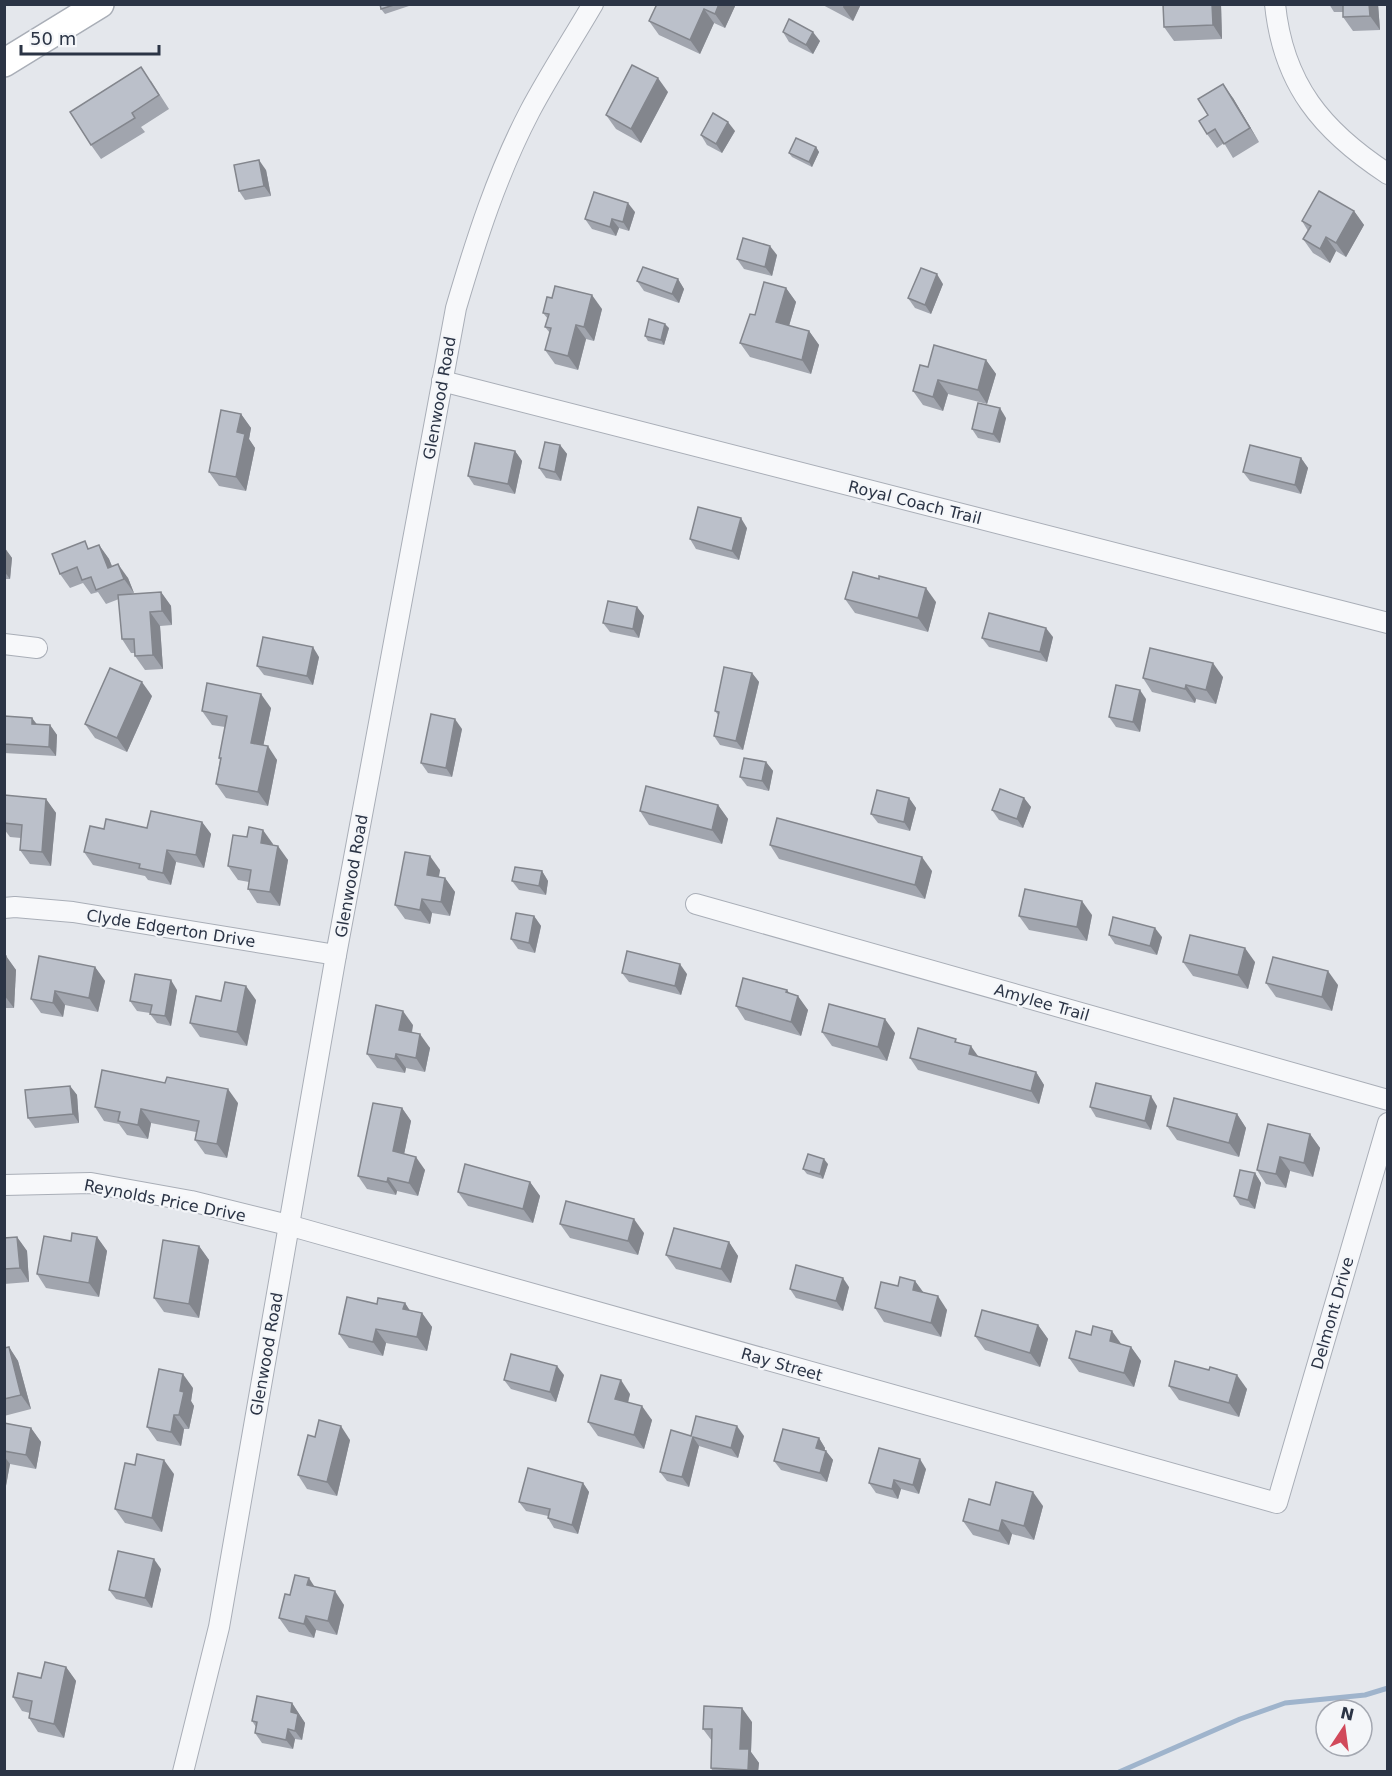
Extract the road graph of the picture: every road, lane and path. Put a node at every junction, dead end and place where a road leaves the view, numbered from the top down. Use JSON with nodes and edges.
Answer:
{"nodes":[{"id":1,"x":100,"y":4,"type":"edge"},
{"id":2,"x":593,"y":4,"type":"edge"},
{"id":3,"x":1275,"y":4,"type":"edge"},
{"id":4,"x":4,"y":63,"type":"edge"},
{"id":5,"x":1388,"y":174,"type":"edge"},
{"id":6,"x":442,"y":381,"type":"junction"},
{"id":7,"x":1388,"y":623,"type":"edge"},
{"id":8,"x":4,"y":644,"type":"edge"},
{"id":9,"x":37,"y":648,"type":"dead end"},
{"id":10,"x":696,"y":904,"type":"dead end"},
{"id":11,"x":4,"y":908,"type":"edge"},
{"id":12,"x":336,"y":955,"type":"junction"},
{"id":13,"x":1388,"y":1100,"type":"edge"},
{"id":14,"x":1388,"y":1124,"type":"edge"},
{"id":15,"x":4,"y":1185,"type":"edge"},
{"id":16,"x":288,"y":1225,"type":"junction"},
{"id":17,"x":1277,"y":1503,"type":"joint"},
{"id":18,"x":183,"y":1772,"type":"edge"}],
"edges":[{"from":1,"to":4,"type":"main road"},
{"from":2,"to":6,"type":"street","name":"Glenwood Road"},
{"from":3,"to":5,"type":"street"},
{"from":6,"to":7,"type":"street","name":"Royal Coach Trail"},
{"from":6,"to":12,"type":"street","name":"Glenwood Road"},
{"from":8,"to":9,"type":"street"},
{"from":10,"to":13,"type":"street","name":"Amylee Trail"},
{"from":11,"to":12,"type":"street","name":"Clyde Edgerton Drive"},
{"from":12,"to":16,"type":"street","name":"Glenwood Road"},
{"from":14,"to":17,"type":"street","name":"Delmont Drive"},
{"from":15,"to":16,"type":"street","name":"Reynolds Price Drive"},
{"from":16,"to":17,"type":"street","name":"Ray Street"},
{"from":16,"to":18,"type":"street","name":"Glenwood Road"}]}
